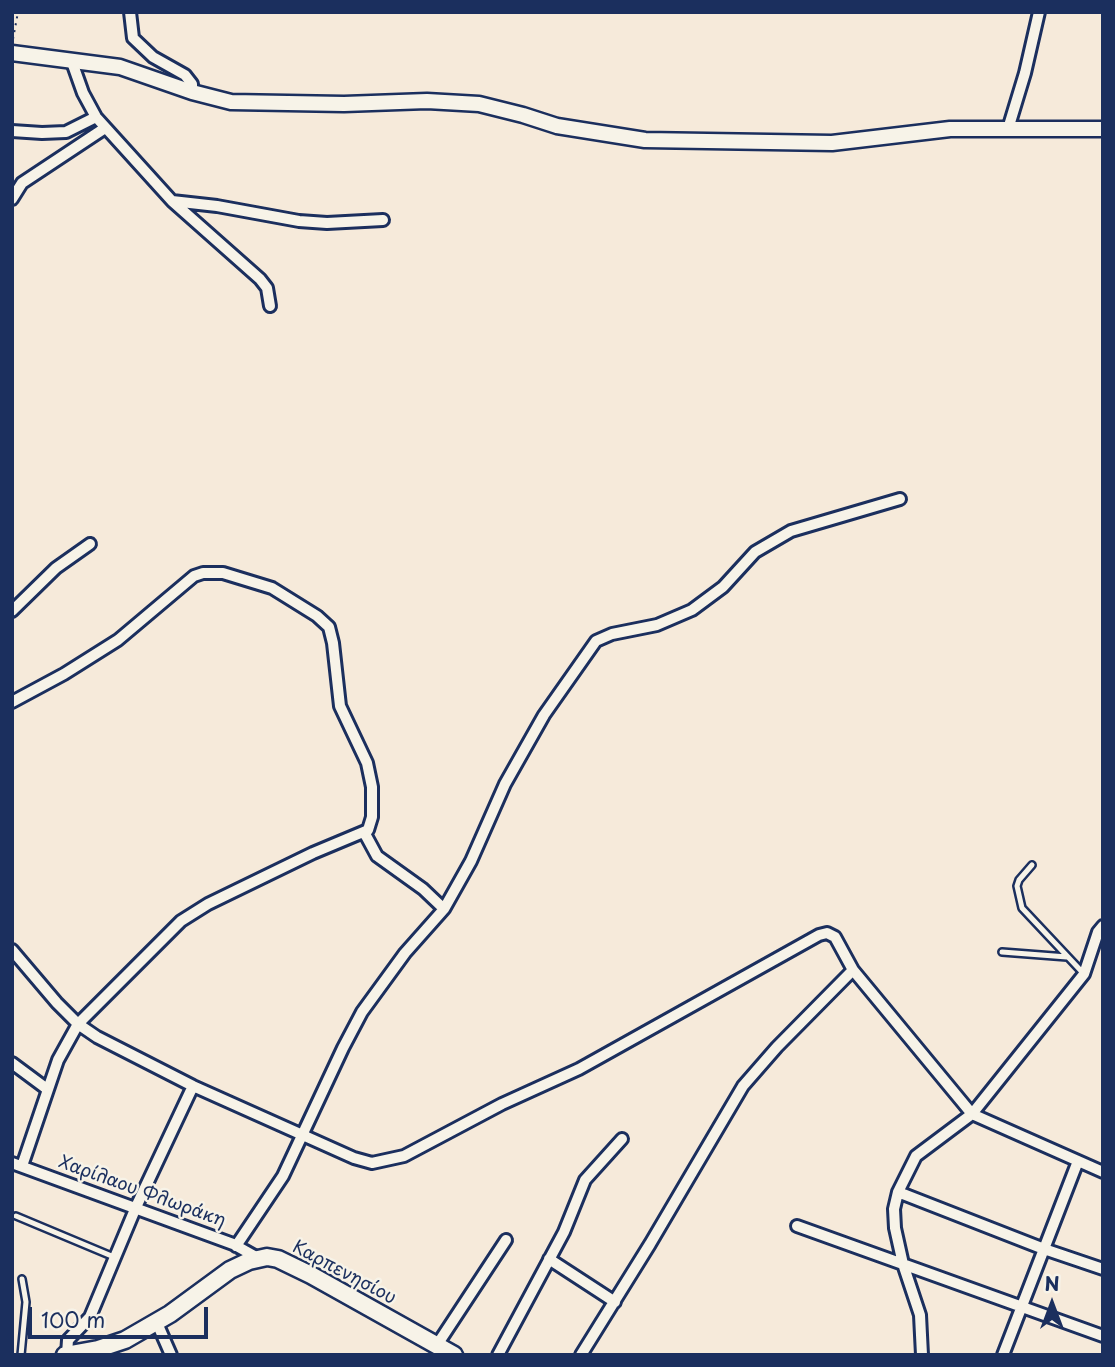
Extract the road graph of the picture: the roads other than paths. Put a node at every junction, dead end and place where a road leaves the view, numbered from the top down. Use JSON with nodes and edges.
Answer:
{"nodes":[{"id":1,"x":130,"y":12,"type":"edge"},
{"id":2,"x":1039,"y":12,"type":"edge"},
{"id":3,"x":12,"y":53,"type":"edge"},
{"id":4,"x":72,"y":62,"type":"junction"},
{"id":5,"x":192,"y":92,"type":"junction"},
{"id":6,"x":96,"y":117,"type":"junction"},
{"id":7,"x":105,"y":128,"type":"junction"},
{"id":8,"x":1008,"y":129,"type":"junction"},
{"id":9,"x":1103,"y":129,"type":"edge"},
{"id":10,"x":12,"y":131,"type":"edge"},
{"id":11,"x":12,"y":199,"type":"edge"},
{"id":12,"x":172,"y":201,"type":"junction"},
{"id":13,"x":383,"y":219,"type":"dead end"},
{"id":14,"x":270,"y":306,"type":"dead end"},
{"id":15,"x":900,"y":499,"type":"dead end"},
{"id":16,"x":90,"y":544,"type":"dead end"},
{"id":17,"x":12,"y":611,"type":"edge"},
{"id":18,"x":12,"y":702,"type":"edge"},
{"id":19,"x":364,"y":832,"type":"junction"},
{"id":20,"x":1032,"y":865,"type":"dead end"},
{"id":21,"x":444,"y":909,"type":"junction"},
{"id":22,"x":1103,"y":926,"type":"edge"},
{"id":23,"x":12,"y":950,"type":"edge"},
{"id":24,"x":1002,"y":952,"type":"dead end"},
{"id":25,"x":1067,"y":957,"type":"junction"},
{"id":26,"x":853,"y":970,"type":"junction"},
{"id":27,"x":1084,"y":974,"type":"junction"},
{"id":28,"x":78,"y":1024,"type":"junction"},
{"id":29,"x":12,"y":1063,"type":"edge"},
{"id":30,"x":193,"y":1086,"type":"junction"},
{"id":31,"x":47,"y":1089,"type":"junction"},
{"id":32,"x":972,"y":1114,"type":"junction"},
{"id":33,"x":302,"y":1134,"type":"junction"},
{"id":34,"x":622,"y":1139,"type":"dead end"},
{"id":35,"x":1078,"y":1161,"type":"junction"},
{"id":36,"x":17,"y":1165,"type":"edge"},
{"id":37,"x":1103,"y":1172,"type":"edge"},
{"id":38,"x":898,"y":1192,"type":"junction"},
{"id":39,"x":136,"y":1207,"type":"junction"},
{"id":40,"x":16,"y":1216,"type":"dead end"},
{"id":41,"x":797,"y":1226,"type":"dead end"},
{"id":42,"x":506,"y":1240,"type":"dead end"},
{"id":43,"x":236,"y":1246,"type":"junction"},
{"id":44,"x":1044,"y":1249,"type":"junction"},
{"id":45,"x":114,"y":1257,"type":"junction"},
{"id":46,"x":258,"y":1258,"type":"junction"},
{"id":47,"x":550,"y":1259,"type":"junction"},
{"id":48,"x":903,"y":1264,"type":"junction"},
{"id":49,"x":1103,"y":1269,"type":"edge"},
{"id":50,"x":22,"y":1279,"type":"dead end"},
{"id":51,"x":615,"y":1301,"type":"junction"},
{"id":52,"x":1022,"y":1305,"type":"junction"},
{"id":53,"x":157,"y":1323,"type":"junction"},
{"id":54,"x":1103,"y":1336,"type":"edge"},
{"id":55,"x":437,"y":1345,"type":"junction"},
{"id":56,"x":73,"y":1354,"type":"edge"},
{"id":57,"x":21,"y":1355,"type":"edge"},
{"id":58,"x":171,"y":1355,"type":"edge"},
{"id":59,"x":454,"y":1355,"type":"edge"},
{"id":60,"x":498,"y":1355,"type":"edge"},
{"id":61,"x":581,"y":1355,"type":"edge"},
{"id":62,"x":922,"y":1355,"type":"edge"},
{"id":63,"x":1003,"y":1355,"type":"edge"}],
"edges":[{"from":1,"to":5,"type":"street"},
{"from":2,"to":8,"type":"street"},
{"from":3,"to":4,"type":"street"},
{"from":4,"to":5,"type":"street"},
{"from":4,"to":6,"type":"street"},
{"from":5,"to":8,"type":"street"},
{"from":6,"to":7,"type":"street"},
{"from":6,"to":10,"type":"street"},
{"from":7,"to":11,"type":"street"},
{"from":7,"to":12,"type":"street"},
{"from":8,"to":9,"type":"street"},
{"from":12,"to":13,"type":"street"},
{"from":12,"to":14,"type":"street"},
{"from":15,"to":21,"type":"street"},
{"from":16,"to":17,"type":"street"},
{"from":18,"to":19,"type":"street"},
{"from":19,"to":21,"type":"street"},
{"from":19,"to":28,"type":"street"},
{"from":20,"to":25,"type":"lane"},
{"from":21,"to":33,"type":"street"},
{"from":22,"to":27,"type":"street"},
{"from":23,"to":28,"type":"street"},
{"from":24,"to":25,"type":"lane"},
{"from":25,"to":27,"type":"lane"},
{"from":26,"to":32,"type":"street"},
{"from":26,"to":33,"type":"street"},
{"from":26,"to":51,"type":"street"},
{"from":27,"to":32,"type":"street"},
{"from":28,"to":30,"type":"street"},
{"from":28,"to":31,"type":"street"},
{"from":29,"to":31,"type":"street"},
{"from":30,"to":33,"type":"street"},
{"from":30,"to":39,"type":"street"},
{"from":31,"to":36,"type":"street"},
{"from":32,"to":35,"type":"street"},
{"from":32,"to":38,"type":"street"},
{"from":33,"to":43,"type":"street"},
{"from":34,"to":47,"type":"street"},
{"from":35,"to":37,"type":"street"},
{"from":35,"to":44,"type":"street"},
{"from":36,"to":39,"type":"street","name":"Χαρίλαου Φλωράκη"},
{"from":38,"to":44,"type":"street"},
{"from":38,"to":48,"type":"street"},
{"from":39,"to":43,"type":"street","name":"Χαρίλαου Φλωράκη"},
{"from":39,"to":45,"type":"street"},
{"from":40,"to":45,"type":"lane"},
{"from":41,"to":48,"type":"street"},
{"from":42,"to":55,"type":"street"},
{"from":43,"to":46,"type":"street","name":"Χαρίλαου Φλωράκη"},
{"from":44,"to":49,"type":"street"},
{"from":44,"to":52,"type":"street"},
{"from":45,"to":56,"type":"street"},
{"from":46,"to":53,"type":"main road"},
{"from":46,"to":55,"type":"main road","name":"Καρπενησίου"},
{"from":47,"to":51,"type":"street"},
{"from":47,"to":60,"type":"street"},
{"from":48,"to":52,"type":"street"},
{"from":48,"to":62,"type":"street"},
{"from":50,"to":57,"type":"lane"},
{"from":51,"to":61,"type":"street"},
{"from":52,"to":54,"type":"street"},
{"from":52,"to":63,"type":"street"},
{"from":53,"to":56,"type":"main road"},
{"from":53,"to":58,"type":"street"},
{"from":55,"to":59,"type":"main road","name":"Καρπενησίου"}]}
